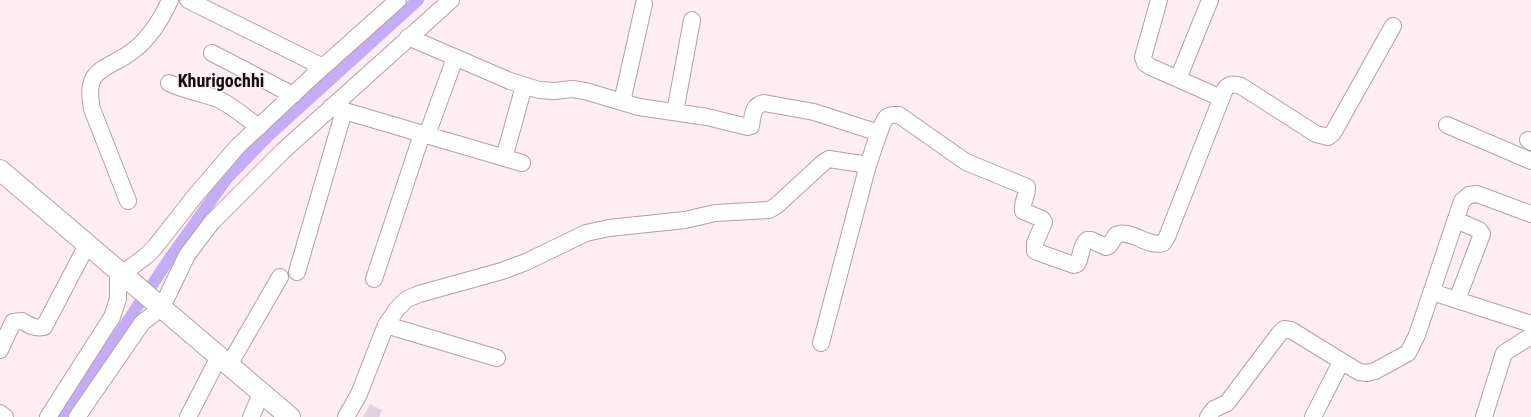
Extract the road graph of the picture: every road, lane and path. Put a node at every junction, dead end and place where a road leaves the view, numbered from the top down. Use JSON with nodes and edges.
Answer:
{"nodes":[{"id":1,"x":170,"y":0,"type":"edge"},
{"id":2,"x":188,"y":0,"type":"edge"},
{"id":3,"x":398,"y":0,"type":"edge"},
{"id":4,"x":451,"y":0,"type":"edge"},
{"id":5,"x":1159,"y":0,"type":"edge"},
{"id":6,"x":1210,"y":0,"type":"edge"},
{"id":7,"x":644,"y":4,"type":"dead end"},
{"id":8,"x":692,"y":20,"type":"dead end"},
{"id":9,"x":1393,"y":26,"type":"dead end"},
{"id":10,"x":408,"y":37,"type":"junction"},
{"id":11,"x":212,"y":52,"type":"dead end"},
{"id":12,"x":455,"y":58,"type":"junction"},
{"id":13,"x":323,"y":67,"type":"junction"},
{"id":14,"x":1178,"y":79,"type":"junction"},
{"id":15,"x":170,"y":83,"type":"dead end"},
{"id":16,"x":524,"y":86,"type":"junction"},
{"id":17,"x":293,"y":95,"type":"junction"},
{"id":18,"x":1221,"y":98,"type":"junction"},
{"id":19,"x":622,"y":102,"type":"junction"},
{"id":20,"x":338,"y":109,"type":"junction"},
{"id":21,"x":675,"y":112,"type":"junction"},
{"id":22,"x":1447,"y":125,"type":"dead end"},
{"id":23,"x":258,"y":127,"type":"junction"},
{"id":24,"x":879,"y":133,"type":"junction"},
{"id":25,"x":425,"y":135,"type":"junction"},
{"id":26,"x":504,"y":158,"type":"junction"},
{"id":27,"x":1531,"y":161,"type":"edge"},
{"id":28,"x":522,"y":163,"type":"dead end"},
{"id":29,"x":868,"y":165,"type":"junction"},
{"id":30,"x":0,"y":170,"type":"edge"},
{"id":31,"x":128,"y":201,"type":"dead end"},
{"id":32,"x":1531,"y":214,"type":"edge"},
{"id":33,"x":1456,"y":220,"type":"junction"},
{"id":34,"x":87,"y":245,"type":"junction"},
{"id":35,"x":297,"y":272,"type":"dead end"},
{"id":36,"x":122,"y":274,"type":"junction"},
{"id":37,"x":280,"y":278,"type":"dead end"},
{"id":38,"x":374,"y":279,"type":"dead end"},
{"id":39,"x":1432,"y":292,"type":"junction"},
{"id":40,"x":1458,"y":300,"type":"junction"},
{"id":41,"x":158,"y":304,"type":"junction"},
{"id":42,"x":1531,"y":324,"type":"edge"},
{"id":43,"x":386,"y":325,"type":"junction"},
{"id":44,"x":1531,"y":336,"type":"edge"},
{"id":45,"x":821,"y":343,"type":"dead end"},
{"id":46,"x":0,"y":350,"type":"edge"},
{"id":47,"x":497,"y":358,"type":"dead end"},
{"id":48,"x":224,"y":361,"type":"junction"},
{"id":49,"x":1342,"y":362,"type":"junction"},
{"id":50,"x":262,"y":392,"type":"junction"},
{"id":51,"x":0,"y":413,"type":"edge"},
{"id":52,"x":5,"y":417,"type":"edge"},
{"id":53,"x":48,"y":417,"type":"edge"},
{"id":54,"x":77,"y":417,"type":"edge"},
{"id":55,"x":188,"y":417,"type":"edge"},
{"id":56,"x":252,"y":417,"type":"edge"},
{"id":57,"x":290,"y":417,"type":"edge"},
{"id":58,"x":346,"y":417,"type":"edge"},
{"id":59,"x":1208,"y":417,"type":"edge"},
{"id":60,"x":1313,"y":417,"type":"edge"},
{"id":61,"x":1484,"y":417,"type":"edge"}],
"edges":[{"from":1,"to":31,"type":"street"},
{"from":2,"to":13,"type":"street"},
{"from":3,"to":13,"type":"street"},
{"from":4,"to":10,"type":"street"},
{"from":5,"to":14,"type":"street"},
{"from":6,"to":14,"type":"street"},
{"from":7,"to":19,"type":"street"},
{"from":8,"to":21,"type":"street"},
{"from":9,"to":18,"type":"street"},
{"from":10,"to":12,"type":"street"},
{"from":10,"to":20,"type":"street"},
{"from":11,"to":17,"type":"street"},
{"from":12,"to":16,"type":"street"},
{"from":12,"to":25,"type":"street"},
{"from":13,"to":17,"type":"street"},
{"from":14,"to":18,"type":"street"},
{"from":15,"to":23,"type":"street"},
{"from":16,"to":19,"type":"street"},
{"from":16,"to":26,"type":"street"},
{"from":17,"to":23,"type":"street"},
{"from":18,"to":24,"type":"street"},
{"from":19,"to":21,"type":"street"},
{"from":20,"to":25,"type":"street"},
{"from":20,"to":35,"type":"street"},
{"from":20,"to":41,"type":"street"},
{"from":21,"to":24,"type":"street"},
{"from":22,"to":27,"type":"street"},
{"from":23,"to":36,"type":"street"},
{"from":24,"to":29,"type":"street"},
{"from":25,"to":26,"type":"street"},
{"from":25,"to":38,"type":"street"},
{"from":26,"to":28,"type":"street"},
{"from":29,"to":43,"type":"street"},
{"from":29,"to":45,"type":"street"},
{"from":30,"to":34,"type":"main road"},
{"from":32,"to":33,"type":"street"},
{"from":33,"to":39,"type":"street"},
{"from":33,"to":40,"type":"street"},
{"from":34,"to":36,"type":"main road"},
{"from":34,"to":46,"type":"street"},
{"from":36,"to":41,"type":"main road"},
{"from":36,"to":53,"type":"street"},
{"from":37,"to":48,"type":"street"},
{"from":39,"to":40,"type":"street"},
{"from":39,"to":49,"type":"street"},
{"from":40,"to":42,"type":"street"},
{"from":41,"to":48,"type":"main road"},
{"from":41,"to":54,"type":"street"},
{"from":43,"to":47,"type":"street"},
{"from":43,"to":58,"type":"street"},
{"from":44,"to":61,"type":"street"},
{"from":48,"to":50,"type":"main road"},
{"from":48,"to":55,"type":"street"},
{"from":49,"to":59,"type":"street"},
{"from":49,"to":60,"type":"street"},
{"from":50,"to":56,"type":"street"},
{"from":50,"to":57,"type":"main road"},
{"from":51,"to":52,"type":"street"}]}
